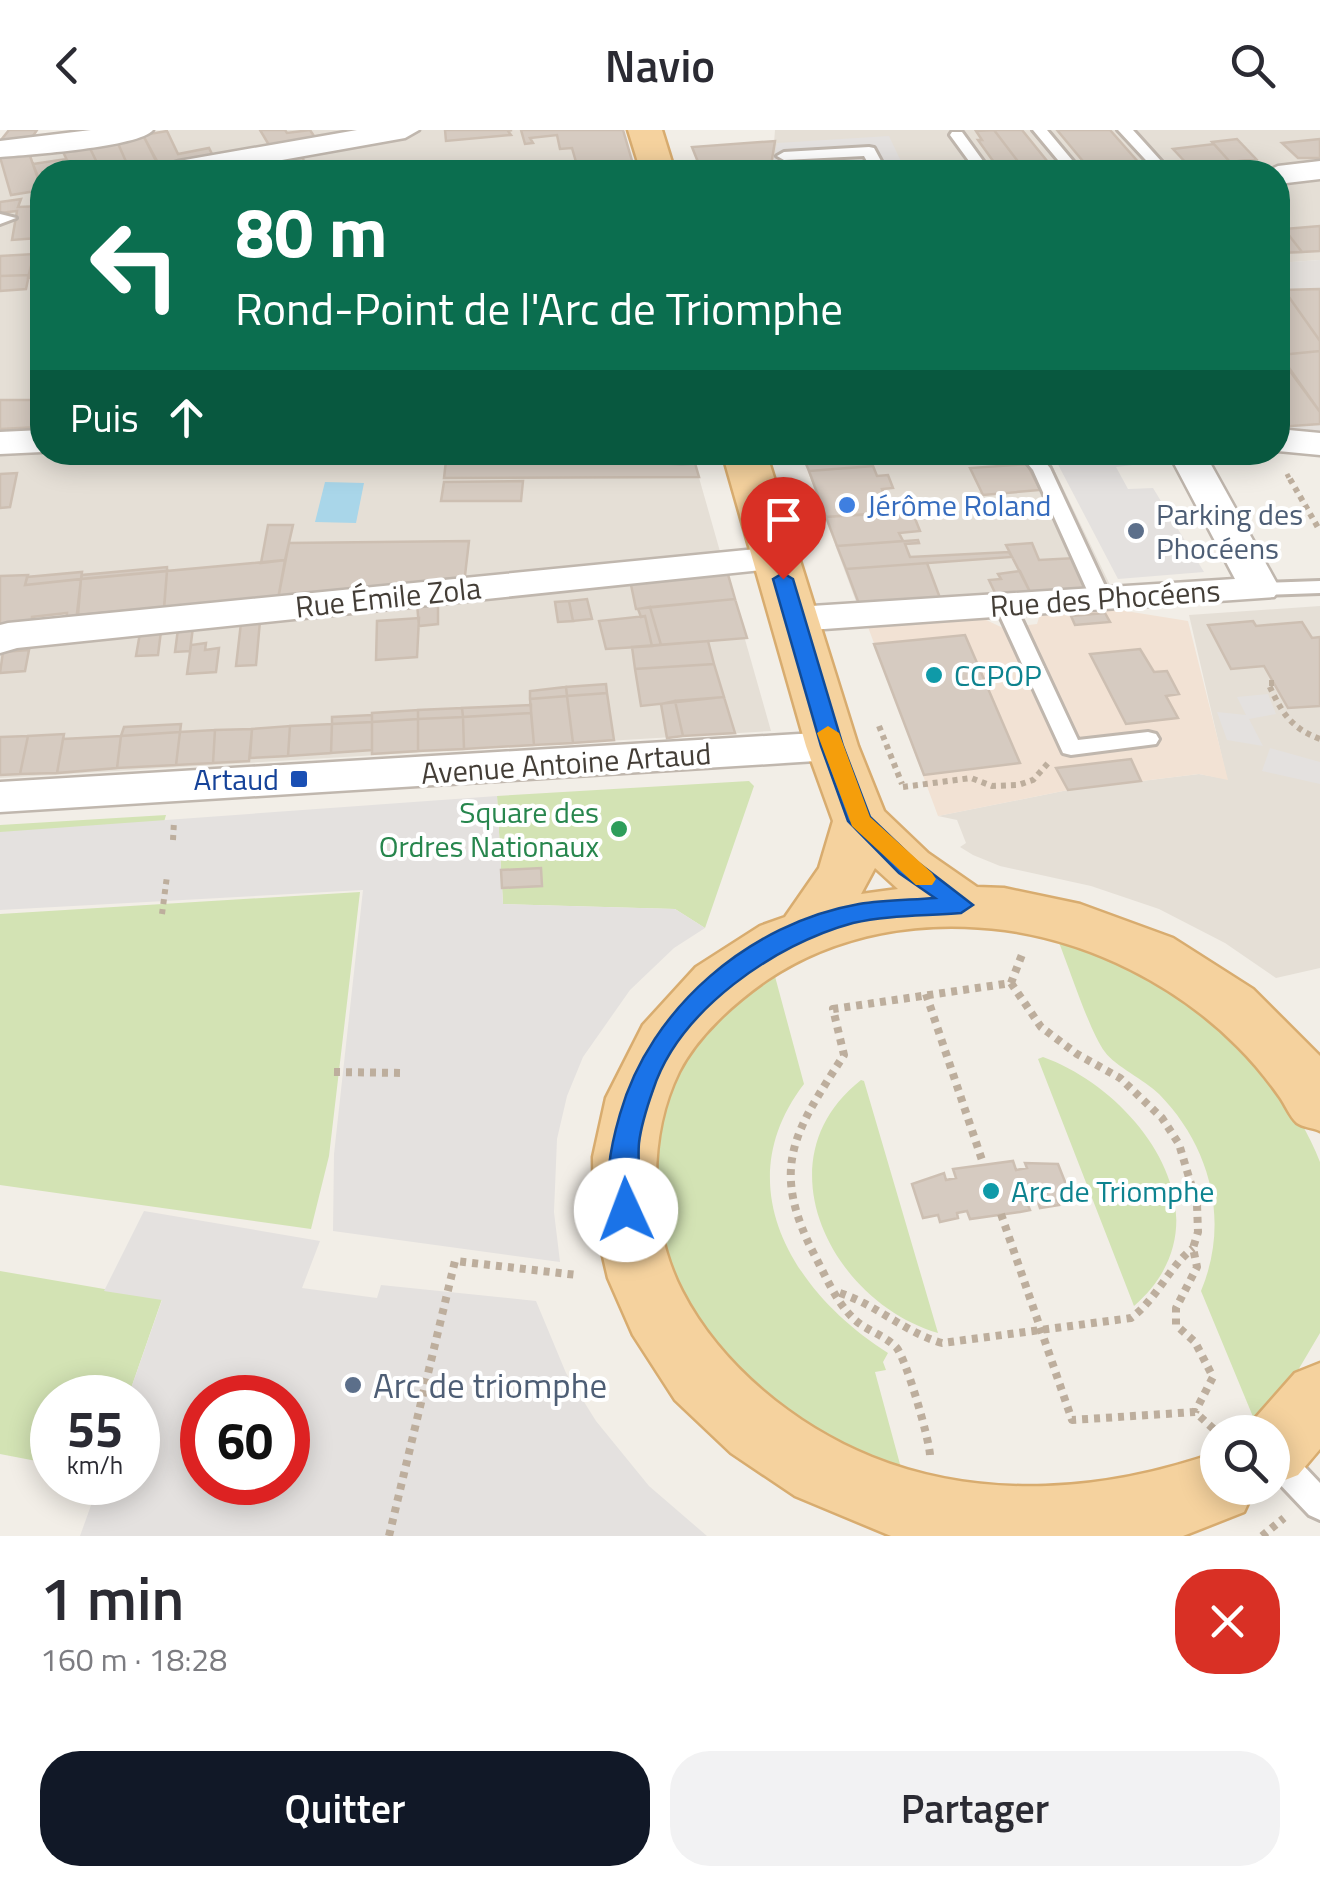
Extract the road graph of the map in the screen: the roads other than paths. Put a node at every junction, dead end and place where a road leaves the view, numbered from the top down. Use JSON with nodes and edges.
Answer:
{"nodes":[{"id":1,"x":140,"y":130,"type":"edge"},
{"id":2,"x":405,"y":130,"type":"edge"},
{"id":3,"x":645,"y":130,"type":"edge"},
{"id":4,"x":1040,"y":130,"type":"edge"},
{"id":5,"x":1125,"y":130,"type":"edge"},
{"id":6,"x":957,"y":135,"type":"dead end"},
{"id":7,"x":0,"y":149,"type":"edge"},
{"id":8,"x":784,"y":156,"type":"dead end"},
{"id":9,"x":801,"y":156,"type":"junction"},
{"id":10,"x":236,"y":160,"type":"edge"},
{"id":11,"x":654,"y":160,"type":"edge"},
{"id":12,"x":803,"y":160,"type":"edge"},
{"id":13,"x":874,"y":160,"type":"edge"},
{"id":14,"x":975,"y":160,"type":"edge"},
{"id":15,"x":1066,"y":160,"type":"edge"},
{"id":16,"x":1153,"y":160,"type":"edge"},
{"id":17,"x":1320,"y":170,"type":"edge"},
{"id":18,"x":1290,"y":173,"type":"edge"},
{"id":19,"x":30,"y":442,"type":"edge"},
{"id":20,"x":0,"y":444,"type":"edge"},
{"id":21,"x":1320,"y":444,"type":"edge"},
{"id":22,"x":1290,"y":454,"type":"edge"},
{"id":23,"x":748,"y":465,"type":"edge"},
{"id":24,"x":1038,"y":465,"type":"edge"},
{"id":25,"x":1193,"y":465,"type":"edge"},
{"id":26,"x":777,"y":559,"type":"junction"},
{"id":27,"x":1320,"y":587,"type":"edge"},
{"id":28,"x":1260,"y":588,"type":"junction"},
{"id":29,"x":1101,"y":599,"type":"junction"},
{"id":30,"x":1005,"y":604,"type":"junction"},
{"id":31,"x":796,"y":619,"type":"junction"},
{"id":32,"x":0,"y":640,"type":"edge"},
{"id":33,"x":1148,"y":740,"type":"dead end"},
{"id":34,"x":832,"y":746,"type":"junction"},
{"id":35,"x":0,"y":796,"type":"edge"},
{"id":36,"x":885,"y":812,"type":"junction"},
{"id":37,"x":961,"y":905,"type":"junction"},
{"id":38,"x":808,"y":928,"type":"junction"},
{"id":39,"x":1320,"y":1105,"type":"edge"},
{"id":40,"x":1320,"y":1396,"type":"edge"},
{"id":41,"x":1290,"y":1431,"type":"edge"},
{"id":42,"x":1290,"y":1472,"type":"edge"},
{"id":43,"x":1200,"y":1490,"type":"edge"},
{"id":44,"x":1320,"y":1505,"type":"edge"},
{"id":45,"x":1023,"y":1533,"type":"edge"}],
"edges":[{"from":1,"to":7,"type":"street"},
{"from":2,"to":10,"type":"street"},
{"from":3,"to":11,"type":"main road"},
{"from":4,"to":15,"type":"lane"},
{"from":5,"to":16,"type":"lane"},
{"from":6,"to":14,"type":"lane"},
{"from":8,"to":9,"type":"lane"},
{"from":9,"to":12,"type":"lane"},
{"from":9,"to":13,"type":"lane"},
{"from":17,"to":18,"type":"street"},
{"from":19,"to":20,"type":"street"},
{"from":21,"to":22,"type":"street"},
{"from":23,"to":26,"type":"main road"},
{"from":24,"to":29,"type":"lane"},
{"from":25,"to":28,"type":"street","name":"Rue des Phocéens"},
{"from":26,"to":31,"type":"main road"},
{"from":26,"to":32,"type":"street","name":"Rue Émile Zola"},
{"from":27,"to":28,"type":"lane"},
{"from":28,"to":29,"type":"street","name":"Rue des Phocéens"},
{"from":29,"to":30,"type":"street","name":"Rue des Phocéens"},
{"from":30,"to":31,"type":"street","name":"Rue des Phocéens"},
{"from":30,"to":33,"type":"lane"},
{"from":31,"to":34,"type":"main road"},
{"from":34,"to":35,"type":"street","name":"Avenue Antoine Artaud"},
{"from":34,"to":36,"type":"main road"},
{"from":36,"to":37,"type":"main road"},
{"from":36,"to":38,"type":"main road"},
{"from":37,"to":38,"type":"main road"},
{"from":37,"to":39,"type":"main road"},
{"from":38,"to":45,"type":"main road"},
{"from":40,"to":41,"type":"main road"},
{"from":42,"to":44,"type":"lane"},
{"from":43,"to":45,"type":"main road"}]}
